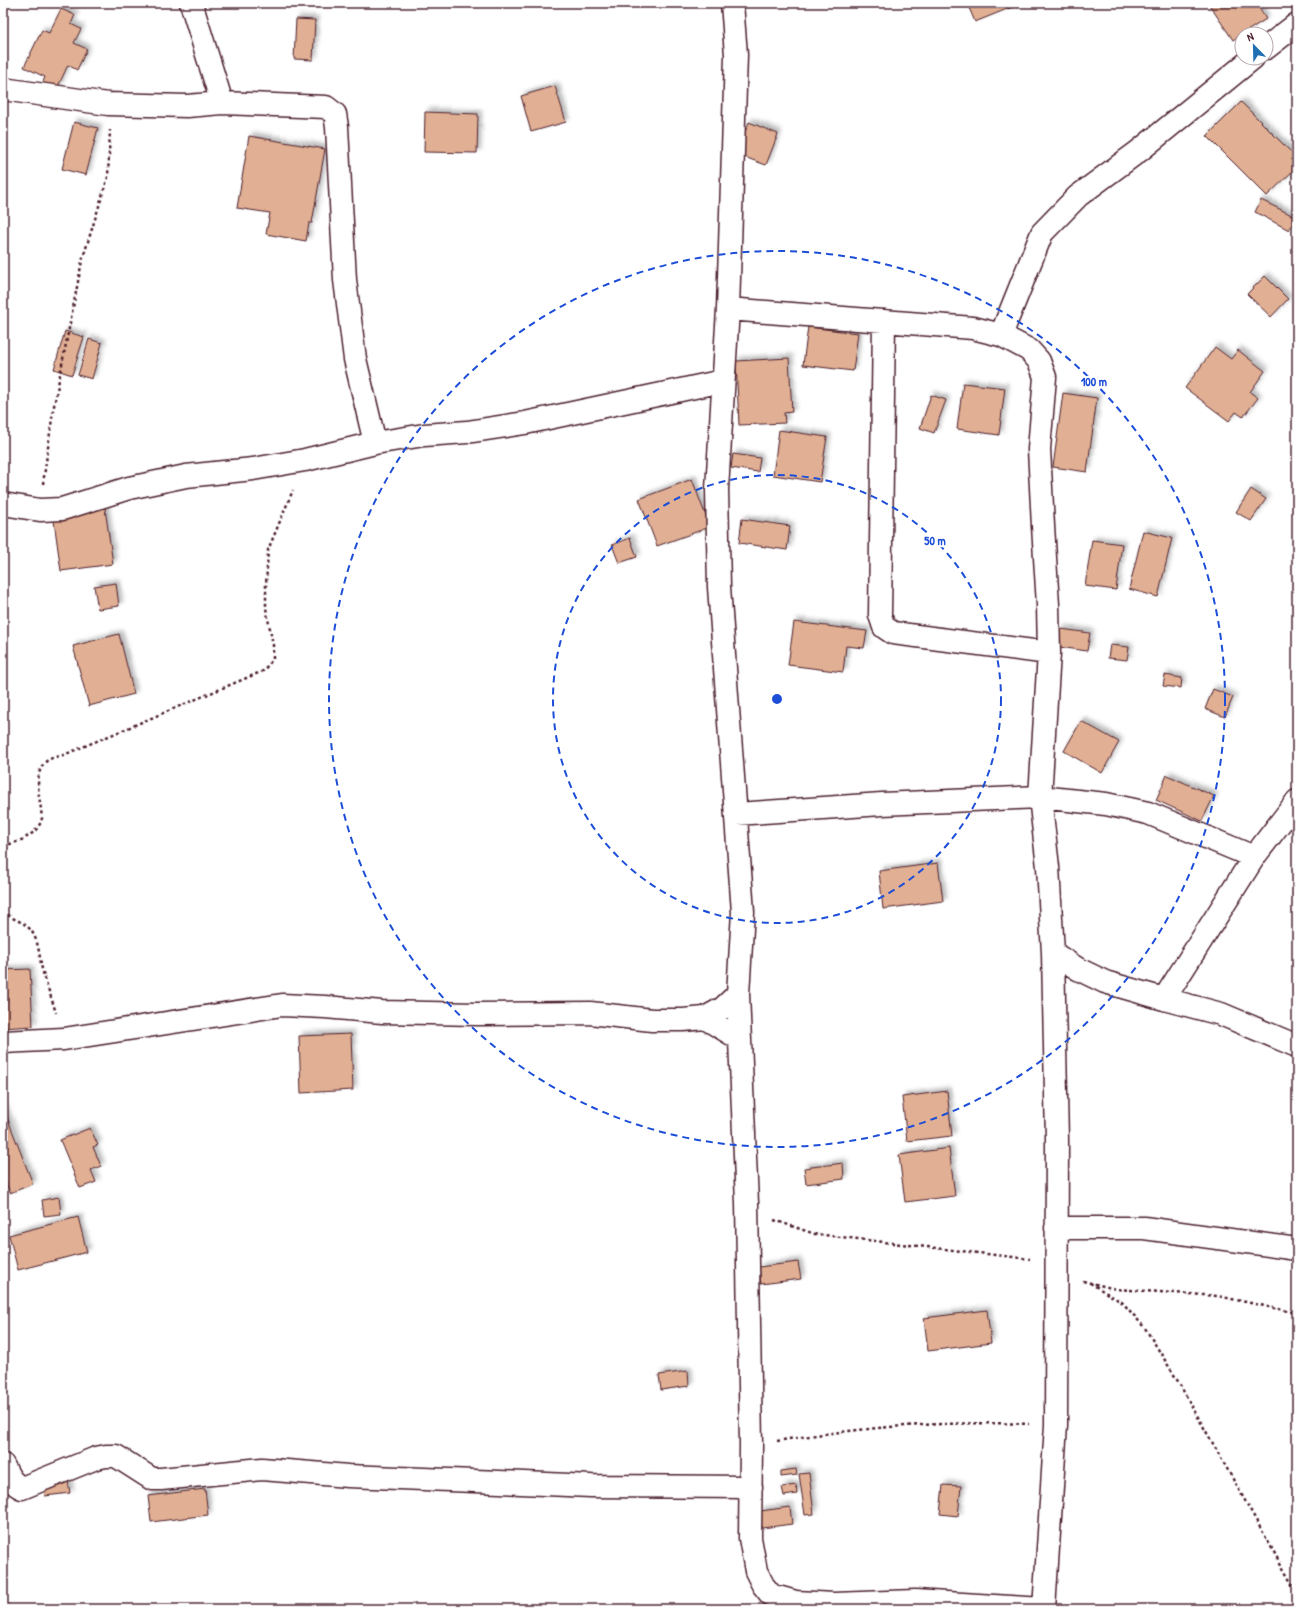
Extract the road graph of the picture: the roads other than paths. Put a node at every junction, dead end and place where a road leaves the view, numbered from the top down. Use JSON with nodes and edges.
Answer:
{"nodes":[{"id":1,"x":191,"y":3,"type":"edge"},
{"id":2,"x":732,"y":3,"type":"edge"},
{"id":3,"x":1297,"y":24,"type":"edge"},
{"id":4,"x":1274,"y":42,"type":"edge"},
{"id":5,"x":1243,"y":66,"type":"edge"},
{"id":6,"x":3,"y":89,"type":"edge"},
{"id":7,"x":222,"y":103,"type":"junction"},
{"id":8,"x":728,"y":309,"type":"junction"},
{"id":9,"x":884,"y":321,"type":"junction"},
{"id":10,"x":1001,"y":334,"type":"junction"},
{"id":11,"x":723,"y":381,"type":"junction"},
{"id":12,"x":375,"y":443,"type":"junction"},
{"id":13,"x":3,"y":504,"type":"edge"},
{"id":14,"x":1049,"y":653,"type":"junction"},
{"id":15,"x":1040,"y":797,"type":"junction"},
{"id":16,"x":1297,"y":801,"type":"edge"},
{"id":17,"x":736,"y":814,"type":"junction"},
{"id":18,"x":1254,"y":857,"type":"junction"},
{"id":19,"x":1053,"y":953,"type":"junction"},
{"id":20,"x":738,"y":994,"type":"junction"},
{"id":21,"x":1164,"y":999,"type":"junction"},
{"id":22,"x":705,"y":1018,"type":"junction"},
{"id":23,"x":740,"y":1039,"type":"junction"},
{"id":24,"x":3,"y":1042,"type":"edge"},
{"id":25,"x":1297,"y":1046,"type":"edge"},
{"id":26,"x":1056,"y":1228,"type":"junction"},
{"id":27,"x":1297,"y":1249,"type":"edge"},
{"id":28,"x":3,"y":1465,"type":"edge"},
{"id":29,"x":751,"y":1487,"type":"junction"},
{"id":30,"x":1044,"y":1609,"type":"edge"}],
"edges":[{"from":1,"to":7,"type":"street"},
{"from":2,"to":8,"type":"street"},
{"from":3,"to":4,"type":"street"},
{"from":5,"to":10,"type":"street"},
{"from":6,"to":7,"type":"street"},
{"from":7,"to":12,"type":"street"},
{"from":8,"to":9,"type":"street"},
{"from":8,"to":11,"type":"street"},
{"from":9,"to":10,"type":"street"},
{"from":9,"to":14,"type":"street"},
{"from":10,"to":14,"type":"street"},
{"from":11,"to":12,"type":"street"},
{"from":11,"to":17,"type":"street"},
{"from":12,"to":13,"type":"street"},
{"from":14,"to":15,"type":"street"},
{"from":15,"to":17,"type":"street"},
{"from":15,"to":18,"type":"street"},
{"from":15,"to":19,"type":"street"},
{"from":16,"to":18,"type":"street"},
{"from":17,"to":20,"type":"street"},
{"from":18,"to":21,"type":"street"},
{"from":19,"to":21,"type":"street"},
{"from":19,"to":26,"type":"street"},
{"from":20,"to":22,"type":"street"},
{"from":20,"to":23,"type":"street"},
{"from":21,"to":25,"type":"street"},
{"from":22,"to":23,"type":"street"},
{"from":22,"to":24,"type":"street"},
{"from":23,"to":29,"type":"street"},
{"from":26,"to":27,"type":"street"},
{"from":26,"to":30,"type":"street"},
{"from":28,"to":29,"type":"street"},
{"from":29,"to":30,"type":"street"}]}
